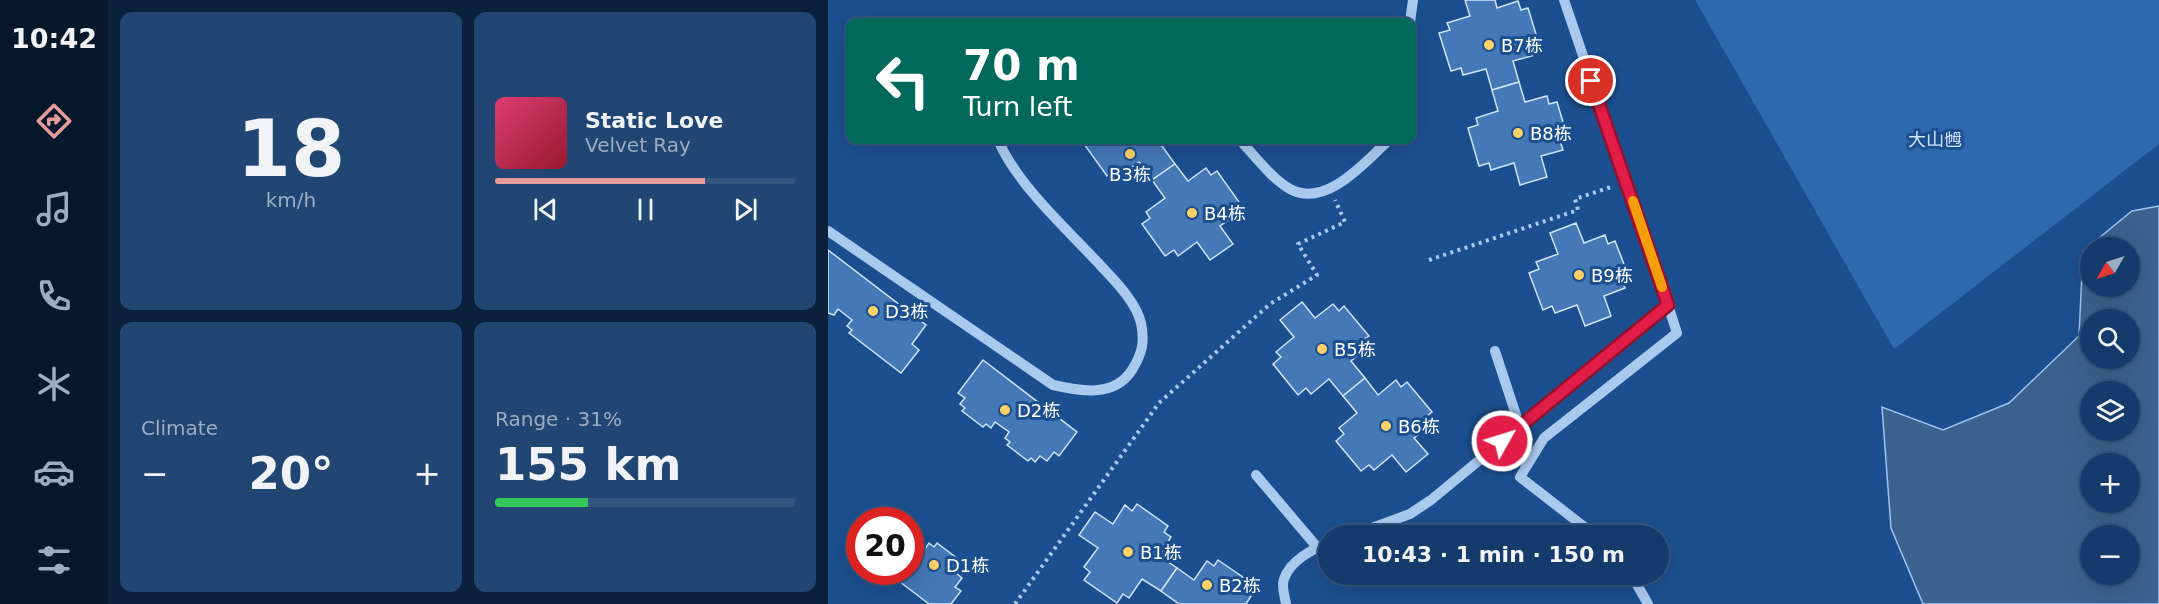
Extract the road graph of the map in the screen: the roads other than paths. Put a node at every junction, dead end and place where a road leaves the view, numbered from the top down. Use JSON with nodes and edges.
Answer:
{"nodes":[{"id":1,"x":1413,"y":0,"type":"edge"},
{"id":2,"x":1564,"y":0,"type":"edge"},
{"id":3,"x":1411,"y":18,"type":"edge"},
{"id":4,"x":1001,"y":144,"type":"edge"},
{"id":5,"x":1244,"y":144,"type":"edge"},
{"id":6,"x":1385,"y":144,"type":"edge"},
{"id":7,"x":828,"y":231,"type":"edge"},
{"id":8,"x":1668,"y":305,"type":"junction"},
{"id":9,"x":1495,"y":351,"type":"dead end"},
{"id":10,"x":1520,"y":427,"type":"junction"},
{"id":11,"x":1256,"y":475,"type":"dead end"},
{"id":12,"x":1380,"y":525,"type":"edge"},
{"id":13,"x":1582,"y":525,"type":"edge"},
{"id":14,"x":1317,"y":547,"type":"joint"},
{"id":15,"x":1637,"y":585,"type":"edge"},
{"id":16,"x":1286,"y":604,"type":"edge"},
{"id":17,"x":1648,"y":604,"type":"edge"}],
"edges":[{"from":1,"to":3,"type":"lane"},
{"from":2,"to":8,"type":"lane"},
{"from":4,"to":7,"type":"lane"},
{"from":5,"to":6,"type":"lane"},
{"from":8,"to":10,"type":"lane"},
{"from":8,"to":13,"type":"lane"},
{"from":9,"to":10,"type":"lane"},
{"from":10,"to":12,"type":"lane"},
{"from":11,"to":14,"type":"lane"},
{"from":14,"to":16,"type":"lane"},
{"from":15,"to":17,"type":"lane"}]}
